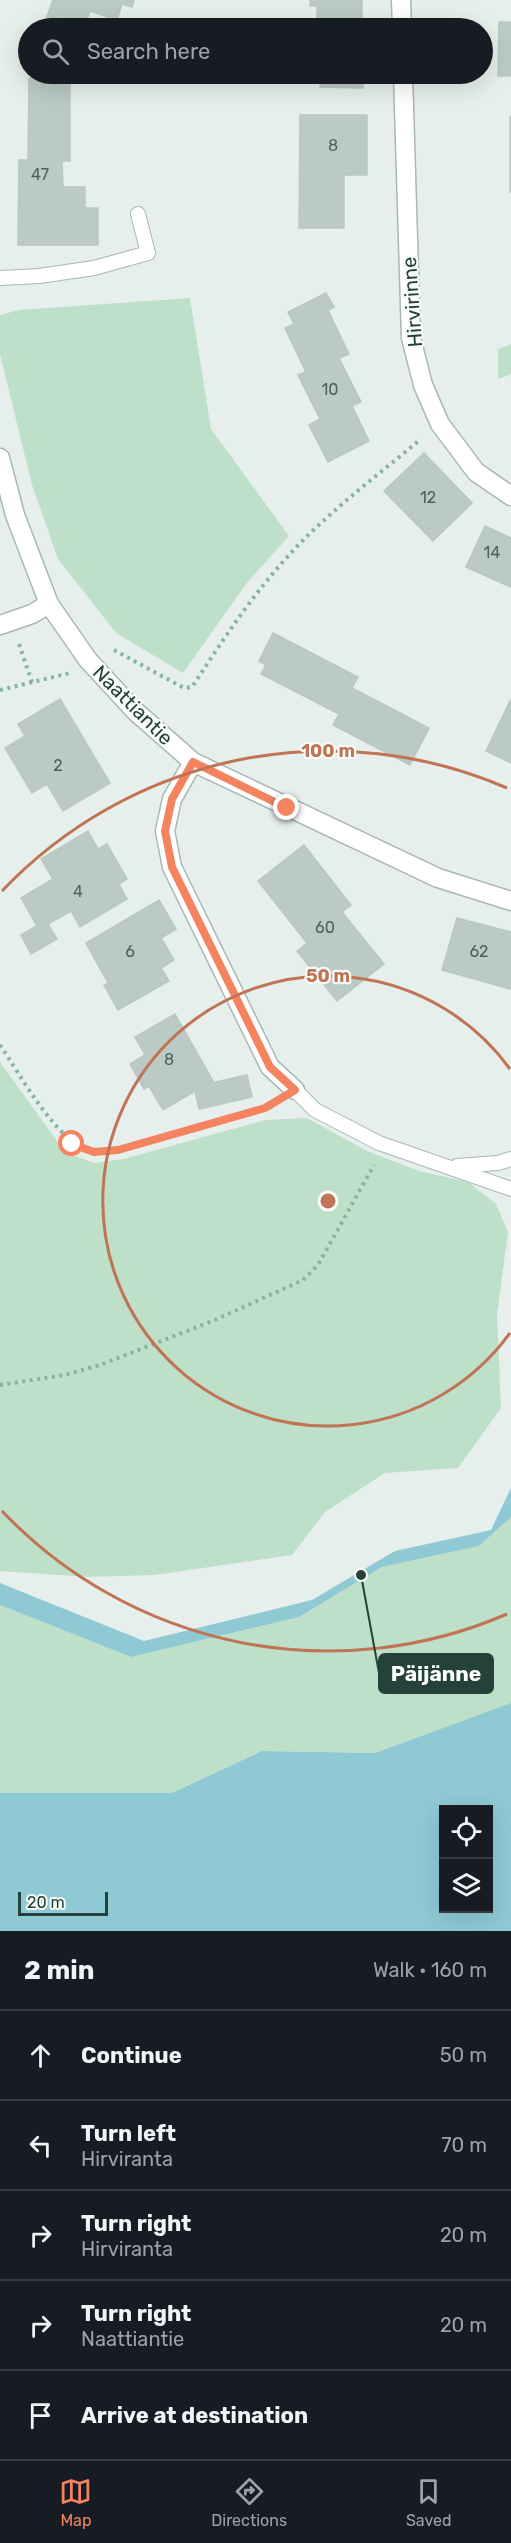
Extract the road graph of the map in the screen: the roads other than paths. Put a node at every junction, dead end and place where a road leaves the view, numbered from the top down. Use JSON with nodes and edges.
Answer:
{"nodes":[{"id":1,"x":401,"y":0,"type":"edge"},
{"id":2,"x":402,"y":18,"type":"edge"},
{"id":3,"x":403,"y":84,"type":"edge"},
{"id":4,"x":138,"y":214,"type":"dead end"},
{"id":5,"x":0,"y":278,"type":"edge"},
{"id":6,"x":0,"y":458,"type":"edge"},
{"id":7,"x":511,"y":496,"type":"edge"},
{"id":8,"x":49,"y":604,"type":"junction"},
{"id":9,"x":5,"y":624,"type":"edge"},
{"id":10,"x":193,"y":762,"type":"junction"},
{"id":11,"x":511,"y":901,"type":"edge"},
{"id":12,"x":295,"y":1090,"type":"joint"},
{"id":13,"x":511,"y":1159,"type":"edge"},
{"id":14,"x":452,"y":1167,"type":"junction"},
{"id":15,"x":511,"y":1189,"type":"edge"}],
"edges":[{"from":1,"to":2,"type":"street"},
{"from":3,"to":7,"type":"street","name":"Hirvirinne"},
{"from":4,"to":5,"type":"lane"},
{"from":6,"to":8,"type":"street","name":"Naattiantie"},
{"from":8,"to":9,"type":"street"},
{"from":8,"to":10,"type":"street","name":"Naattiantie"},
{"from":10,"to":11,"type":"street","name":"Naattiantie"},
{"from":10,"to":12,"type":"street"},
{"from":12,"to":14,"type":"lane"},
{"from":13,"to":14,"type":"lane"},
{"from":14,"to":15,"type":"lane"}]}
